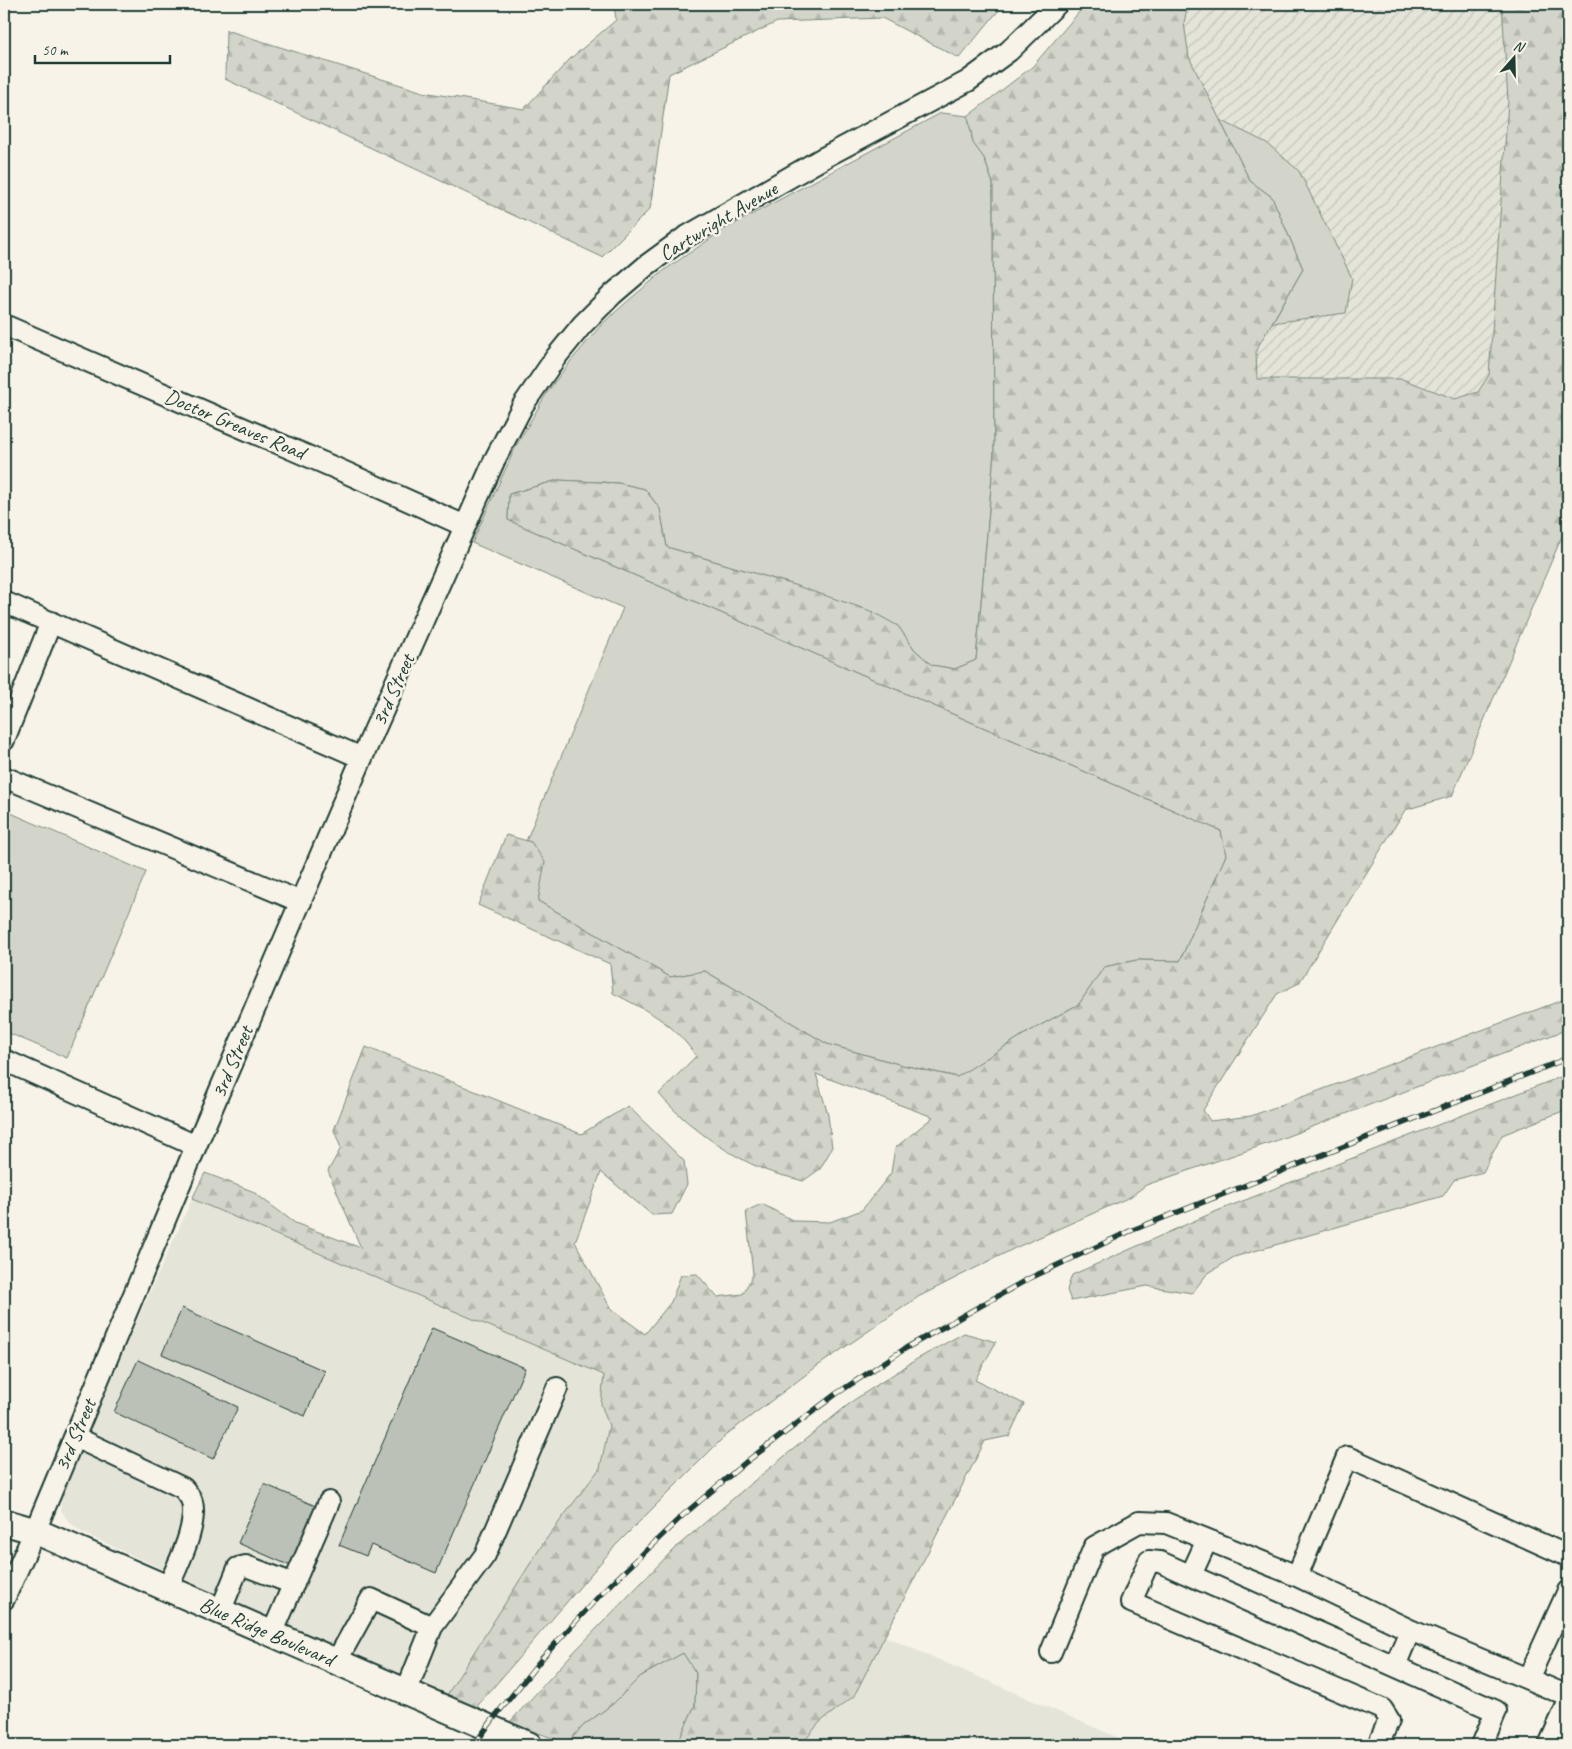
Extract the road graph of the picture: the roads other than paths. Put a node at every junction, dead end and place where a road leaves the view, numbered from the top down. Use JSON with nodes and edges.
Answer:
{"nodes":[{"id":1,"x":1057,"y":4,"type":"edge"},
{"id":2,"x":4,"y":325,"type":"edge"},
{"id":3,"x":465,"y":526,"type":"junction"},
{"id":4,"x":4,"y":602,"type":"edge"},
{"id":5,"x":51,"y":622,"type":"junction"},
{"id":6,"x":4,"y":740,"type":"edge"},
{"id":7,"x":362,"y":758,"type":"junction"},
{"id":8,"x":4,"y":777,"type":"edge"},
{"id":9,"x":301,"y":902,"type":"junction"},
{"id":10,"x":4,"y":1060,"type":"edge"},
{"id":11,"x":196,"y":1146,"type":"junction"},
{"id":12,"x":557,"y":1388,"type":"dead end"},
{"id":13,"x":74,"y":1437,"type":"junction"},
{"id":14,"x":329,"y":1502,"type":"dead end"},
{"id":15,"x":4,"y":1522,"type":"edge"},
{"id":16,"x":35,"y":1531,"type":"junction"},
{"id":17,"x":1207,"y":1540,"type":"junction"},
{"id":18,"x":1568,"y":1556,"type":"edge"},
{"id":19,"x":1191,"y":1575,"type":"junction"},
{"id":20,"x":1297,"y":1576,"type":"junction"},
{"id":21,"x":294,"y":1584,"type":"junction"},
{"id":22,"x":167,"y":1589,"type":"junction"},
{"id":23,"x":1568,"y":1591,"type":"edge"},
{"id":24,"x":4,"y":1599,"type":"edge"},
{"id":25,"x":220,"y":1612,"type":"junction"},
{"id":26,"x":432,"y":1627,"type":"junction"},
{"id":27,"x":1410,"y":1630,"type":"junction"},
{"id":28,"x":272,"y":1634,"type":"junction"},
{"id":29,"x":1051,"y":1652,"type":"dead end"},
{"id":30,"x":336,"y":1662,"type":"junction"},
{"id":31,"x":1395,"y":1666,"type":"junction"},
{"id":32,"x":1528,"y":1679,"type":"junction"},
{"id":33,"x":406,"y":1692,"type":"junction"},
{"id":34,"x":1568,"y":1696,"type":"edge"},
{"id":35,"x":1568,"y":1703,"type":"edge"},
{"id":36,"x":1557,"y":1741,"type":"edge"},
{"id":37,"x":529,"y":1745,"type":"edge"},
{"id":38,"x":1378,"y":1745,"type":"edge"},
{"id":39,"x":1482,"y":1745,"type":"edge"}],
"edges":[{"from":1,"to":3,"type":"street","name":"Cartwright Avenue"},
{"from":2,"to":3,"type":"street","name":"Doctor Greaves Road"},
{"from":3,"to":7,"type":"street","name":"3rd Street"},
{"from":4,"to":5,"type":"street"},
{"from":5,"to":6,"type":"street"},
{"from":5,"to":7,"type":"street"},
{"from":7,"to":9,"type":"street","name":"3rd Street"},
{"from":8,"to":9,"type":"street"},
{"from":9,"to":11,"type":"street","name":"3rd Street"},
{"from":10,"to":11,"type":"street"},
{"from":11,"to":13,"type":"street","name":"3rd Street"},
{"from":12,"to":26,"type":"street"},
{"from":13,"to":16,"type":"street","name":"3rd Street"},
{"from":13,"to":22,"type":"street"},
{"from":14,"to":21,"type":"street"},
{"from":15,"to":16,"type":"main road","name":"Blue Ridge Boulevard"},
{"from":16,"to":22,"type":"main road","name":"Blue Ridge Boulevard"},
{"from":16,"to":24,"type":"street","name":"3rd Street"},
{"from":17,"to":19,"type":"street"},
{"from":17,"to":20,"type":"street"},
{"from":17,"to":29,"type":"street"},
{"from":18,"to":20,"type":"street"},
{"from":19,"to":31,"type":"street"},
{"from":19,"to":38,"type":"street"},
{"from":20,"to":27,"type":"street"},
{"from":21,"to":25,"type":"street"},
{"from":21,"to":28,"type":"street"},
{"from":22,"to":25,"type":"main road","name":"Blue Ridge Boulevard"},
{"from":23,"to":32,"type":"street"},
{"from":25,"to":28,"type":"main road","name":"Blue Ridge Boulevard"},
{"from":26,"to":30,"type":"street"},
{"from":26,"to":33,"type":"street"},
{"from":27,"to":31,"type":"street"},
{"from":27,"to":32,"type":"street"},
{"from":28,"to":30,"type":"main road","name":"Blue Ridge Boulevard"},
{"from":30,"to":33,"type":"main road","name":"Blue Ridge Boulevard"},
{"from":31,"to":39,"type":"street"},
{"from":32,"to":34,"type":"street"},
{"from":33,"to":37,"type":"main road","name":"Blue Ridge Boulevard"},
{"from":35,"to":36,"type":"street"}]}
